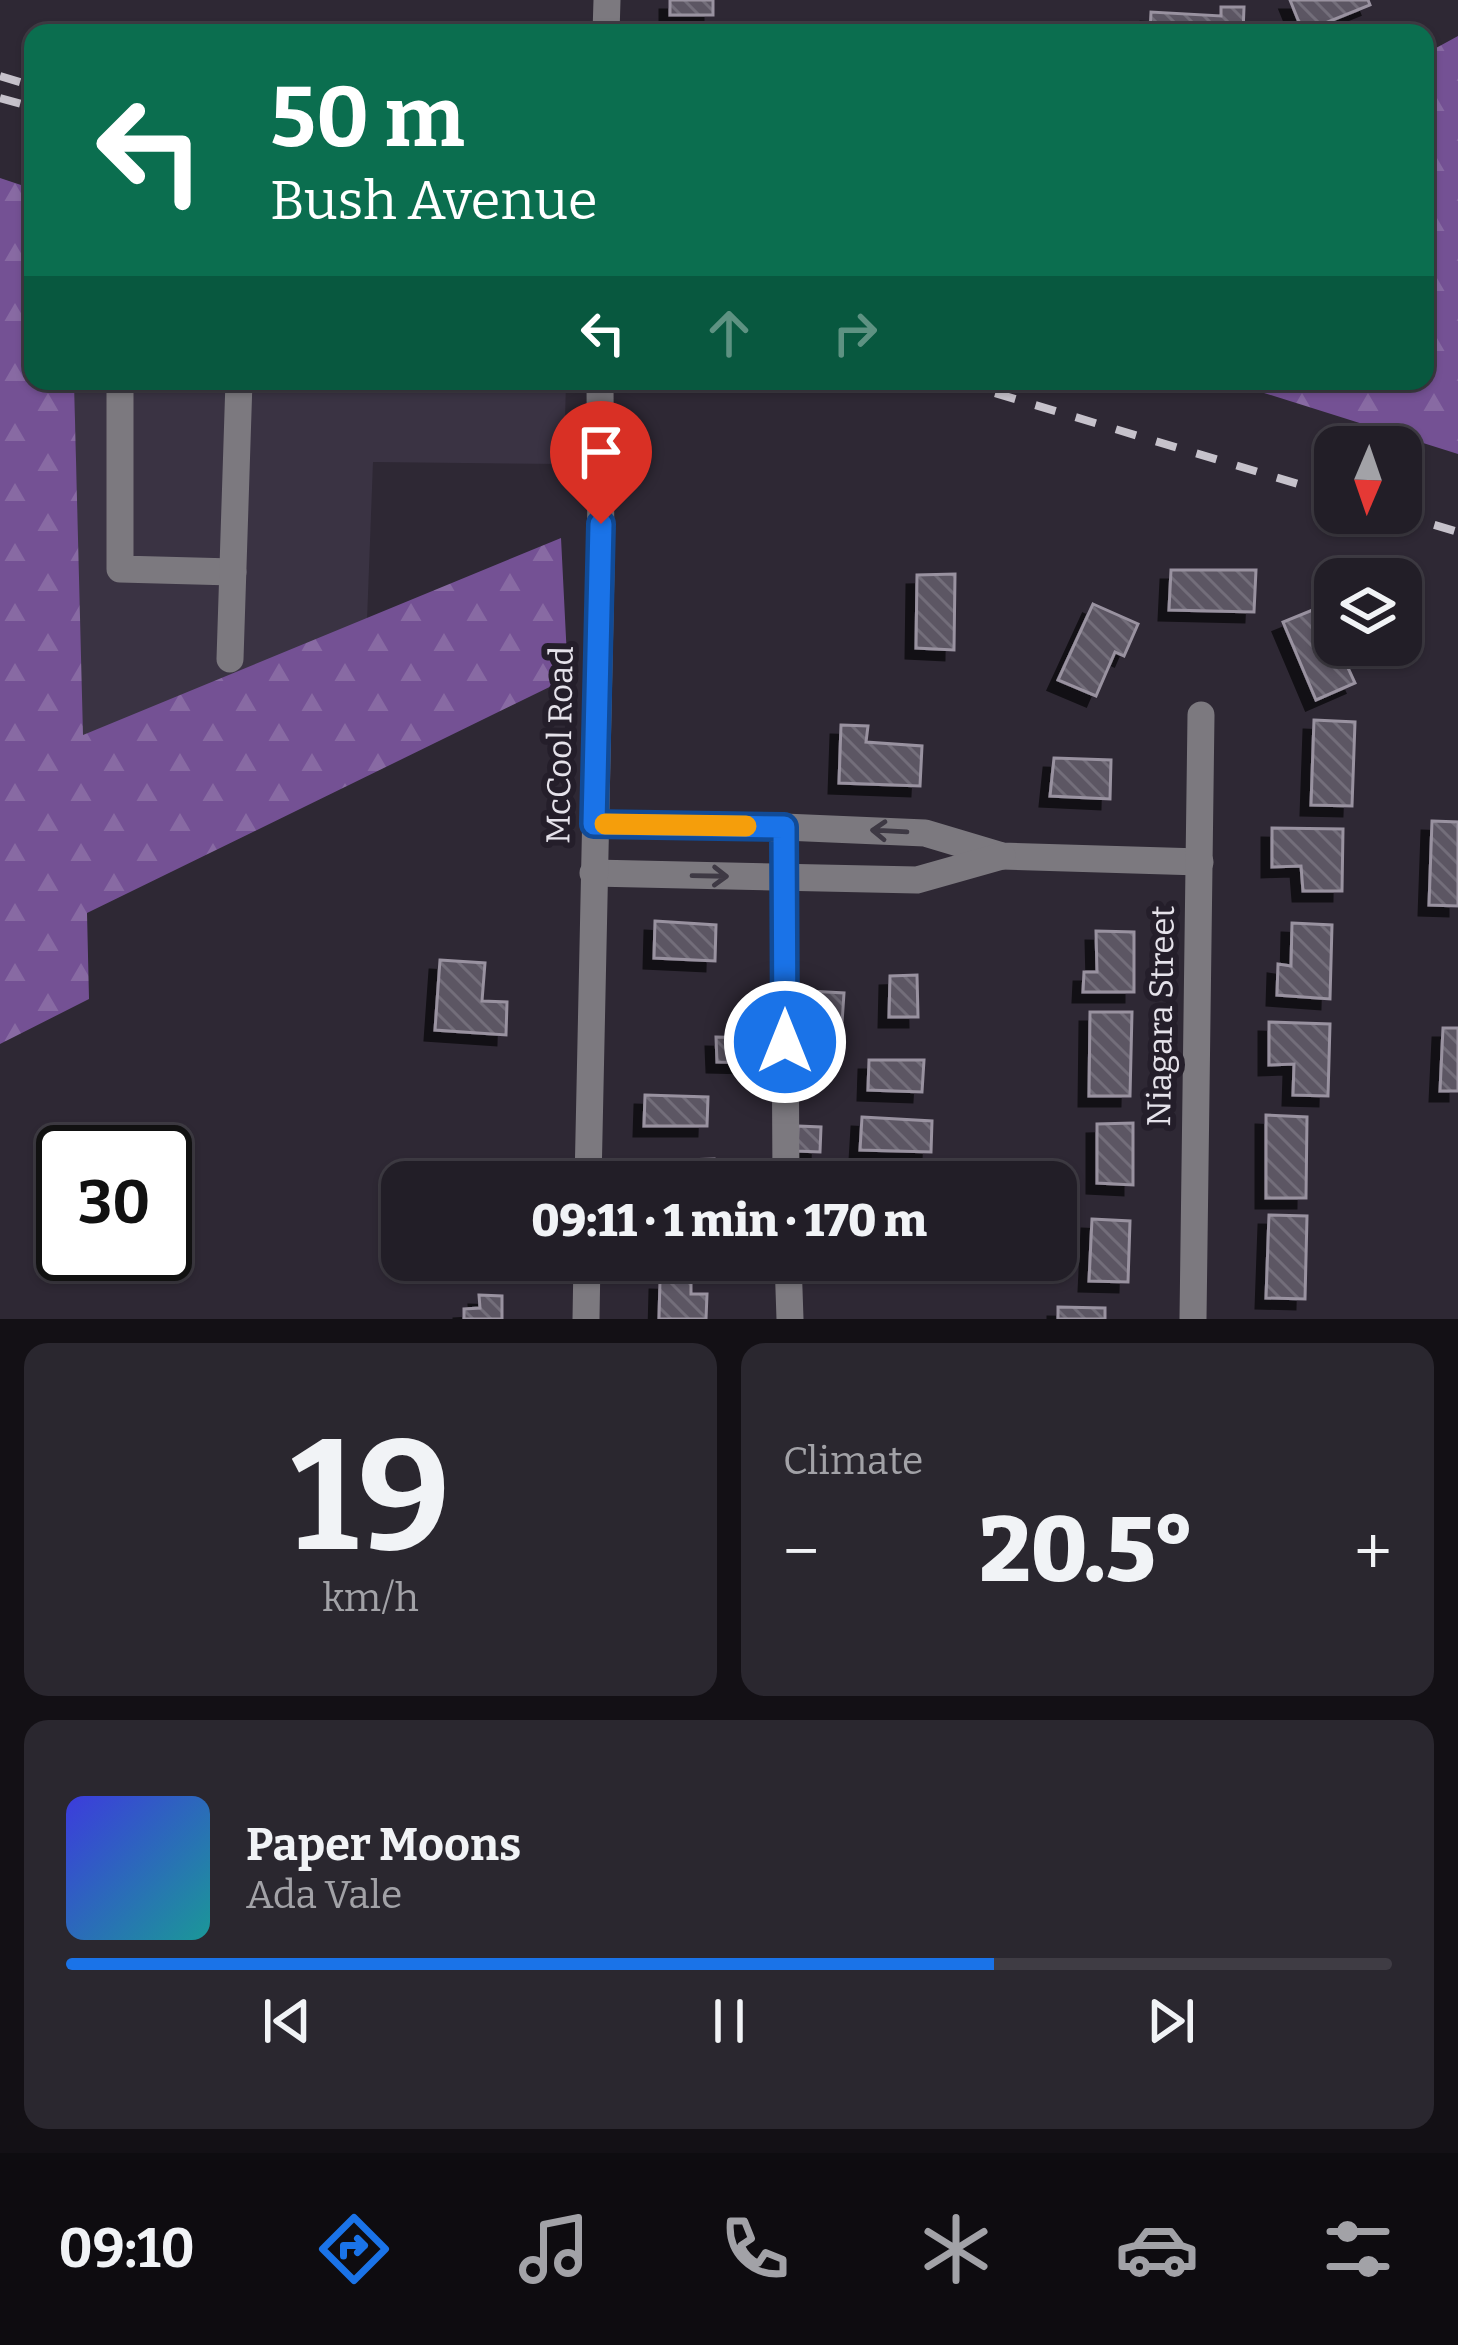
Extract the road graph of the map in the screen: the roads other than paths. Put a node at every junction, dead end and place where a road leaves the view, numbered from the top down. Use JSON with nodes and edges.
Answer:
{"nodes":[{"id":1,"x":120,"y":390,"type":"edge"},
{"id":2,"x":239,"y":390,"type":"edge"},
{"id":3,"x":600,"y":390,"type":"edge"},
{"id":4,"x":233,"y":572,"type":"junction"},
{"id":5,"x":230,"y":658,"type":"dead end"},
{"id":6,"x":1201,"y":715,"type":"dead end"},
{"id":7,"x":594,"y":824,"type":"junction"},
{"id":8,"x":784,"y":827,"type":"junction"},
{"id":9,"x":1002,"y":856,"type":"junction"},
{"id":10,"x":1200,"y":862,"type":"junction"},
{"id":11,"x":593,"y":873,"type":"junction"},
{"id":12,"x":785,"y":877,"type":"junction"},
{"id":13,"x":588,"y":1161,"type":"edge"},
{"id":14,"x":786,"y":1161,"type":"edge"},
{"id":15,"x":587,"y":1281,"type":"edge"},
{"id":16,"x":789,"y":1281,"type":"edge"},
{"id":17,"x":586,"y":1319,"type":"edge"},
{"id":18,"x":790,"y":1319,"type":"edge"},
{"id":19,"x":1193,"y":1319,"type":"edge"}],
"edges":[{"from":1,"to":4,"type":"street"},
{"from":2,"to":4,"type":"street"},
{"from":3,"to":7,"type":"street","name":"McCool Road"},
{"from":4,"to":5,"type":"street"},
{"from":6,"to":10,"type":"street","name":"Niagara Street"},
{"from":7,"to":8,"type":"street"},
{"from":7,"to":11,"type":"street","name":"McCool Road"},
{"from":9,"to":8,"type":"street","one_way":true},
{"from":8,"to":12,"type":"street"},
{"from":9,"to":10,"type":"street"},
{"from":9,"to":12,"type":"street"},
{"from":10,"to":19,"type":"street","name":"Niagara Street"},
{"from":11,"to":12,"type":"street","one_way":true},
{"from":11,"to":13,"type":"street","name":"McCool Road"},
{"from":12,"to":14,"type":"street"},
{"from":15,"to":17,"type":"street"},
{"from":16,"to":18,"type":"street"}]}
